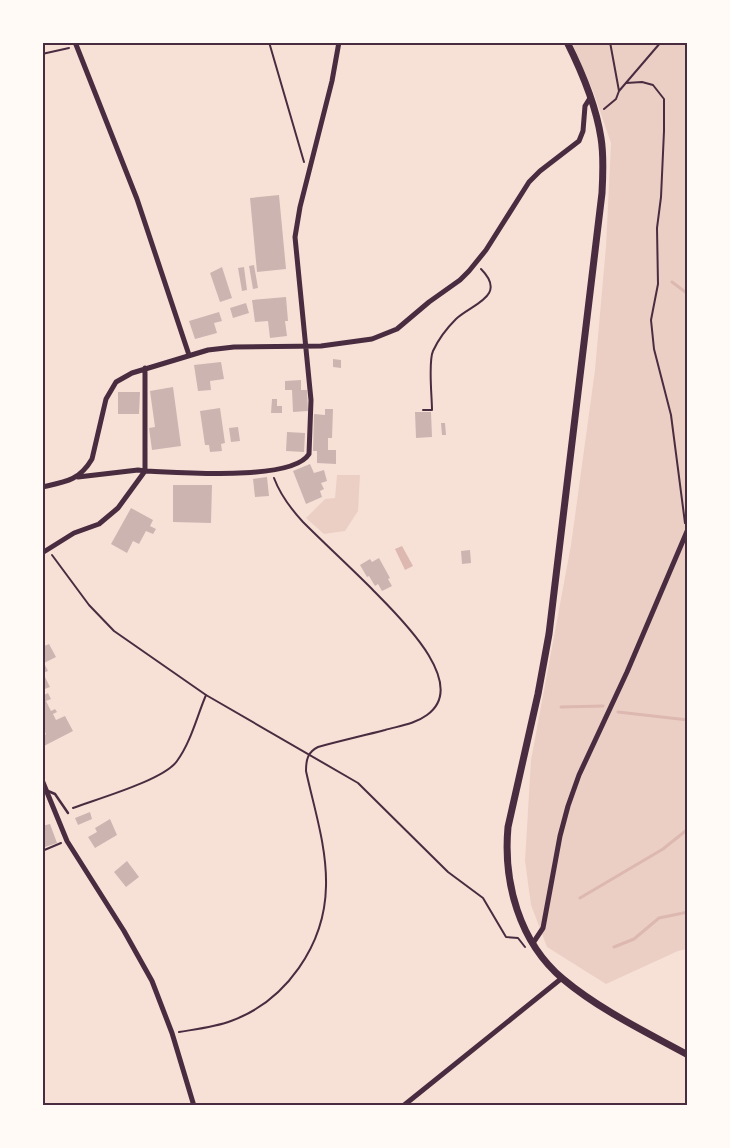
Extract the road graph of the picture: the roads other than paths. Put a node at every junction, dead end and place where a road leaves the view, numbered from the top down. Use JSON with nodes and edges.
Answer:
{"nodes":[{"id":1,"x":339,"y":42,"type":"edge"},
{"id":2,"x":567,"y":42,"type":"edge"},
{"id":3,"x":76,"y":44,"type":"edge"},
{"id":4,"x":590,"y":98,"type":"junction"},
{"id":5,"x":307,"y":348,"type":"junction"},
{"id":6,"x":188,"y":355,"type":"junction"},
{"id":7,"x":145,"y":368,"type":"junction"},
{"id":8,"x":145,"y":471,"type":"junction"},
{"id":9,"x":77,"y":477,"type":"junction"},
{"id":10,"x":42,"y":487,"type":"edge"},
{"id":11,"x":687,"y":531,"type":"edge"},
{"id":12,"x":42,"y":553,"type":"edge"},
{"id":13,"x":42,"y":780,"type":"edge"},
{"id":14,"x":46,"y":791,"type":"junction"},
{"id":15,"x":67,"y":812,"type":"road end"},
{"id":16,"x":533,"y":943,"type":"junction"},
{"id":17,"x":562,"y":978,"type":"junction"},
{"id":18,"x":688,"y":1055,"type":"edge"},
{"id":19,"x":194,"y":1106,"type":"edge"},
{"id":20,"x":403,"y":1106,"type":"edge"}],
"edges":[{"from":1,"to":5,"type":"street"},
{"from":2,"to":4,"type":"street"},
{"from":3,"to":6,"type":"street"},
{"from":4,"to":5,"type":"street"},
{"from":4,"to":16,"type":"street"},
{"from":5,"to":6,"type":"street"},
{"from":5,"to":8,"type":"street"},
{"from":6,"to":7,"type":"street"},
{"from":7,"to":8,"type":"street"},
{"from":7,"to":9,"type":"street"},
{"from":8,"to":9,"type":"street"},
{"from":8,"to":12,"type":"street"},
{"from":9,"to":10,"type":"street"},
{"from":11,"to":16,"type":"street"},
{"from":13,"to":14,"type":"street"},
{"from":14,"to":15,"type":"lane"},
{"from":14,"to":19,"type":"street"},
{"from":16,"to":17,"type":"street"},
{"from":17,"to":18,"type":"street"},
{"from":17,"to":20,"type":"street"}]}
